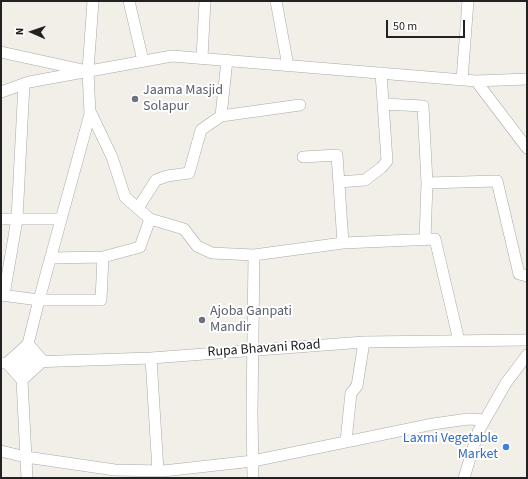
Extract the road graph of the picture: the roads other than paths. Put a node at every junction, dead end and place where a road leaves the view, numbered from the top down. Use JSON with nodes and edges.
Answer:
{"nodes":[{"id":1,"x":93,"y":1,"type":"edge"},
{"id":2,"x":129,"y":1,"type":"edge"},
{"id":3,"x":205,"y":1,"type":"edge"},
{"id":4,"x":276,"y":1,"type":"edge"},
{"id":5,"x":468,"y":1,"type":"edge"},
{"id":6,"x":1,"y":52,"type":"edge"},
{"id":7,"x":202,"y":58,"type":"junction"},
{"id":8,"x":227,"y":60,"type":"junction"},
{"id":9,"x":142,"y":61,"type":"junction"},
{"id":10,"x":288,"y":66,"type":"junction"},
{"id":11,"x":88,"y":72,"type":"junction"},
{"id":12,"x":381,"y":73,"type":"junction"},
{"id":13,"x":527,"y":79,"type":"edge"},
{"id":14,"x":462,"y":80,"type":"junction"},
{"id":15,"x":476,"y":81,"type":"junction"},
{"id":16,"x":24,"y":84,"type":"junction"},
{"id":17,"x":1,"y":92,"type":"edge"},
{"id":18,"x":383,"y":104,"type":"junction"},
{"id":19,"x":300,"y":105,"type":"dead end"},
{"id":20,"x":90,"y":111,"type":"junction"},
{"id":21,"x":221,"y":116,"type":"junction"},
{"id":22,"x":527,"y":148,"type":"edge"},
{"id":23,"x":303,"y":157,"type":"dead end"},
{"id":24,"x":339,"y":182,"type":"junction"},
{"id":25,"x":427,"y":183,"type":"junction"},
{"id":26,"x":138,"y":208,"type":"junction"},
{"id":27,"x":1,"y":219,"type":"edge"},
{"id":28,"x":16,"y":219,"type":"junction"},
{"id":29,"x":61,"y":219,"type":"junction"},
{"id":30,"x":150,"y":219,"type":"junction"},
{"id":31,"x":425,"y":240,"type":"junction"},
{"id":32,"x":343,"y":243,"type":"junction"},
{"id":33,"x":254,"y":255,"type":"junction"},
{"id":34,"x":103,"y":256,"type":"junction"},
{"id":35,"x":50,"y":258,"type":"junction"},
{"id":36,"x":527,"y":276,"type":"edge"},
{"id":37,"x":3,"y":295,"type":"edge"},
{"id":38,"x":39,"y":300,"type":"junction"},
{"id":39,"x":459,"y":340,"type":"junction"},
{"id":40,"x":527,"y":340,"type":"edge"},
{"id":41,"x":364,"y":342,"type":"junction"},
{"id":42,"x":28,"y":344,"type":"junction"},
{"id":43,"x":253,"y":350,"type":"junction"},
{"id":44,"x":527,"y":355,"type":"edge"},
{"id":45,"x":151,"y":358,"type":"junction"},
{"id":46,"x":43,"y":361,"type":"junction"},
{"id":47,"x":25,"y":362,"type":"junction"},
{"id":48,"x":4,"y":363,"type":"edge"},
{"id":49,"x":22,"y":380,"type":"junction"},
{"id":50,"x":485,"y":420,"type":"junction"},
{"id":51,"x":346,"y":441,"type":"junction"},
{"id":52,"x":1,"y":451,"type":"edge"},
{"id":53,"x":26,"y":457,"type":"junction"},
{"id":54,"x":253,"y":461,"type":"junction"},
{"id":55,"x":158,"y":471,"type":"junction"},
{"id":56,"x":27,"y":478,"type":"edge"},
{"id":57,"x":253,"y":478,"type":"edge"},
{"id":58,"x":464,"y":478,"type":"edge"}],
"edges":[{"from":1,"to":11,"type":"street"},
{"from":2,"to":9,"type":"street"},
{"from":3,"to":7,"type":"street"},
{"from":4,"to":10,"type":"street"},
{"from":5,"to":14,"type":"street"},
{"from":6,"to":11,"type":"street"},
{"from":7,"to":8,"type":"street"},
{"from":7,"to":9,"type":"street"},
{"from":8,"to":10,"type":"street"},
{"from":8,"to":21,"type":"street"},
{"from":9,"to":11,"type":"street"},
{"from":10,"to":12,"type":"street"},
{"from":11,"to":16,"type":"street"},
{"from":11,"to":20,"type":"street"},
{"from":12,"to":14,"type":"street"},
{"from":12,"to":18,"type":"street"},
{"from":13,"to":15,"type":"street"},
{"from":14,"to":15,"type":"street"},
{"from":15,"to":22,"type":"street"},
{"from":16,"to":17,"type":"street"},
{"from":16,"to":28,"type":"street"},
{"from":18,"to":24,"type":"street"},
{"from":18,"to":25,"type":"street"},
{"from":19,"to":21,"type":"street"},
{"from":20,"to":26,"type":"street"},
{"from":20,"to":29,"type":"street"},
{"from":21,"to":26,"type":"street"},
{"from":23,"to":24,"type":"street"},
{"from":24,"to":32,"type":"street"},
{"from":25,"to":31,"type":"street"},
{"from":25,"to":36,"type":"street"},
{"from":26,"to":30,"type":"street"},
{"from":27,"to":28,"type":"street"},
{"from":28,"to":29,"type":"street"},
{"from":28,"to":37,"type":"street"},
{"from":29,"to":35,"type":"street"},
{"from":30,"to":33,"type":"street"},
{"from":30,"to":34,"type":"street"},
{"from":31,"to":32,"type":"street"},
{"from":31,"to":39,"type":"street"},
{"from":32,"to":33,"type":"street"},
{"from":33,"to":43,"type":"street"},
{"from":34,"to":35,"type":"street"},
{"from":34,"to":38,"type":"street"},
{"from":35,"to":38,"type":"street"},
{"from":37,"to":38,"type":"street"},
{"from":38,"to":42,"type":"street"},
{"from":39,"to":40,"type":"street","name":"Rupa Bhavani Road"},
{"from":39,"to":41,"type":"street","name":"Rupa Bhavani Road"},
{"from":41,"to":43,"type":"street","name":"Rupa Bhavani Road"},
{"from":41,"to":51,"type":"street"},
{"from":42,"to":46,"type":"street"},
{"from":42,"to":47,"type":"street"},
{"from":42,"to":48,"type":"street"},
{"from":43,"to":45,"type":"street","name":"Rupa Bhavani Road"},
{"from":43,"to":54,"type":"street"},
{"from":44,"to":50,"type":"street"},
{"from":45,"to":46,"type":"street","name":"Rupa Bhavani Road"},
{"from":45,"to":55,"type":"street"},
{"from":46,"to":47,"type":"street","name":"Rupa Bhavani Road"},
{"from":46,"to":49,"type":"street"},
{"from":47,"to":48,"type":"street","name":"Rupa Bhavani Road"},
{"from":47,"to":49,"type":"street"},
{"from":48,"to":49,"type":"street"},
{"from":49,"to":53,"type":"street"},
{"from":50,"to":51,"type":"street"},
{"from":50,"to":58,"type":"street"},
{"from":51,"to":54,"type":"street"},
{"from":52,"to":53,"type":"street"},
{"from":53,"to":55,"type":"street"},
{"from":53,"to":56,"type":"street"},
{"from":54,"to":55,"type":"street"},
{"from":54,"to":57,"type":"street"}]}
